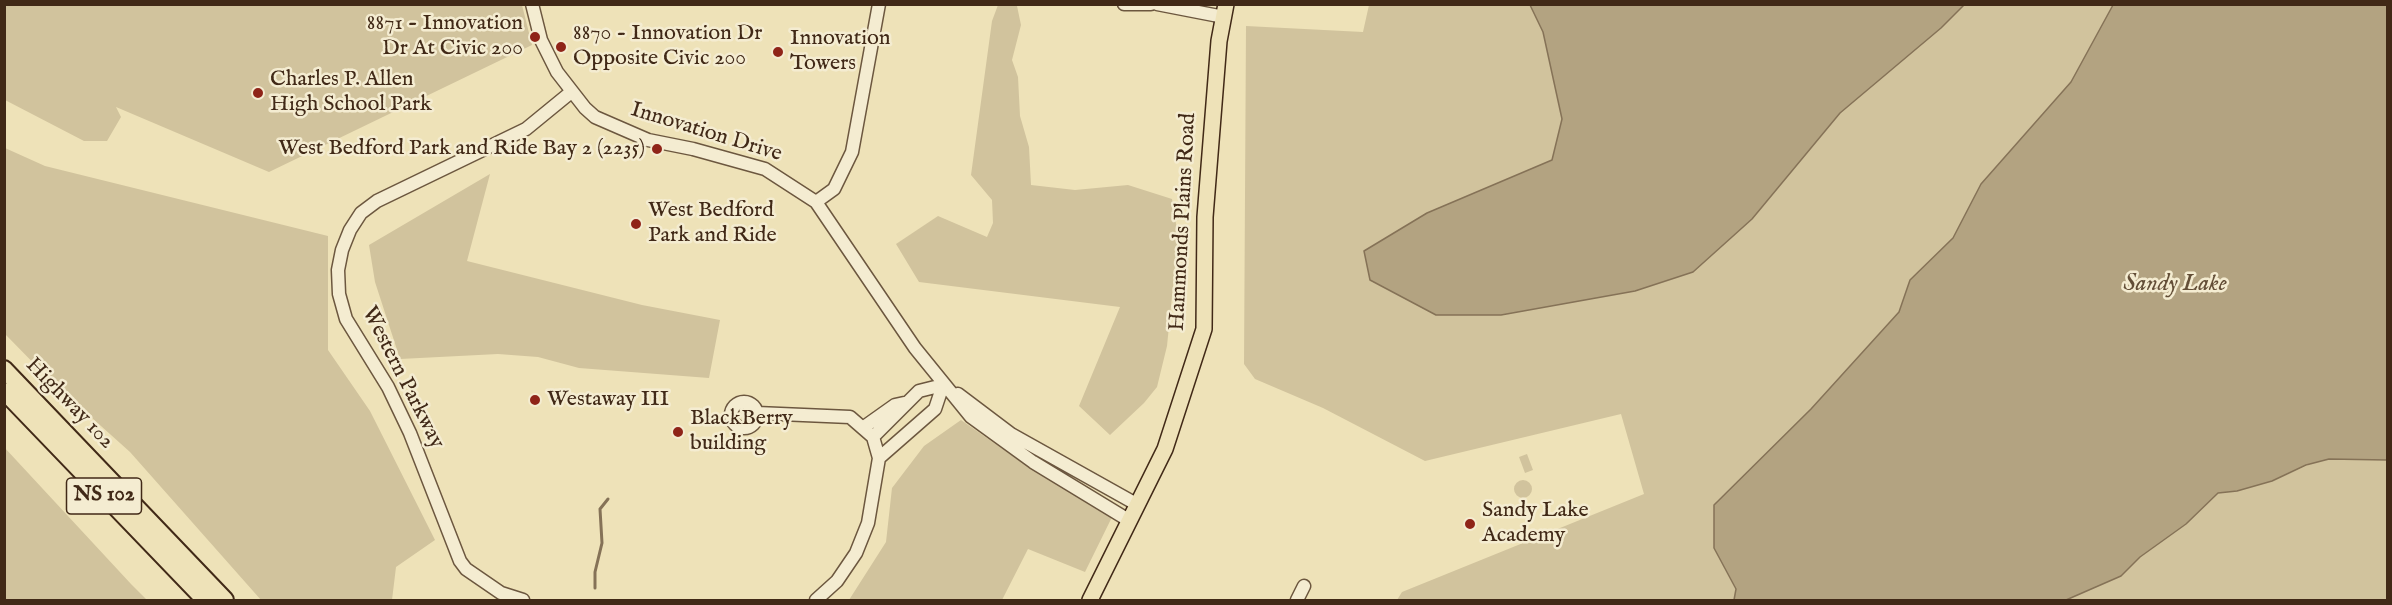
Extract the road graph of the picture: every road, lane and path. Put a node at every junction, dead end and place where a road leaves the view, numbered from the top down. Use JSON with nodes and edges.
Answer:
{"nodes":[{"id":1,"x":532,"y":4,"type":"edge"},
{"id":2,"x":892,"y":4,"type":"edge"},
{"id":3,"x":1124,"y":4,"type":"edge"},
{"id":4,"x":1151,"y":4,"type":"edge"},
{"id":5,"x":1157,"y":4,"type":"edge"},
{"id":6,"x":878,"y":10,"type":"edge"},
{"id":7,"x":1225,"y":10,"type":"edge"},
{"id":8,"x":570,"y":93,"type":"junction"},
{"id":9,"x":816,"y":202,"type":"junction"},
{"id":10,"x":4,"y":369,"type":"edge"},
{"id":11,"x":943,"y":385,"type":"junction"},
{"id":12,"x":4,"y":391,"type":"edge"},
{"id":13,"x":904,"y":403,"type":"junction"},
{"id":14,"x":757,"y":413,"type":"dead end"},
{"id":15,"x":864,"y":427,"type":"junction"},
{"id":16,"x":873,"y":437,"type":"junction"},
{"id":17,"x":879,"y":458,"type":"junction"},
{"id":18,"x":130,"y":501,"type":"junction"},
{"id":19,"x":1138,"y":505,"type":"junction"},
{"id":20,"x":1130,"y":521,"type":"junction"},
{"id":21,"x":1305,"y":586,"type":"dead end"},
{"id":22,"x":205,"y":600,"type":"edge"},
{"id":23,"x":225,"y":600,"type":"edge"},
{"id":24,"x":232,"y":600,"type":"edge"},
{"id":25,"x":523,"y":600,"type":"edge"},
{"id":26,"x":816,"y":600,"type":"edge"},
{"id":27,"x":1090,"y":600,"type":"edge"},
{"id":28,"x":1298,"y":600,"type":"edge"}],
"edges":[{"from":1,"to":8,"type":"street","name":"Innovation Drive"},
{"from":2,"to":6,"type":"street"},
{"from":3,"to":4,"type":"street"},
{"from":5,"to":7,"type":"street"},
{"from":6,"to":9,"type":"street"},
{"from":7,"to":19,"type":"main road","name":"Hammonds Plains Road"},
{"from":8,"to":9,"type":"street","name":"Innovation Drive"},
{"from":8,"to":25,"type":"street","name":"Western Parkway"},
{"from":9,"to":11,"type":"street","name":"Innovation Drive"},
{"from":10,"to":18,"type":"highway","name":"Highway 102","number":"NS 102"},
{"from":11,"to":13,"type":"street"},
{"from":11,"to":17,"type":"street"},
{"from":11,"to":19,"type":"street","name":"Innovation Drive"},
{"from":11,"to":20,"type":"street","name":"Innovation Drive"},
{"from":12,"to":22,"type":"highway","name":"Highway 102","number":"NS 102"},
{"from":13,"to":15,"type":"street"},
{"from":13,"to":16,"type":"street"},
{"from":14,"to":15,"type":"street"},
{"from":15,"to":16,"type":"street"},
{"from":16,"to":17,"type":"street"},
{"from":17,"to":26,"type":"street"},
{"from":18,"to":23,"type":"highway","name":"Highway 102","number":"NS 102"},
{"from":18,"to":24,"type":"highway"},
{"from":19,"to":20,"type":"main road","name":"Hammonds Plains Road"},
{"from":20,"to":27,"type":"main road","name":"Hammonds Plains Road"},
{"from":21,"to":28,"type":"street"}]}
